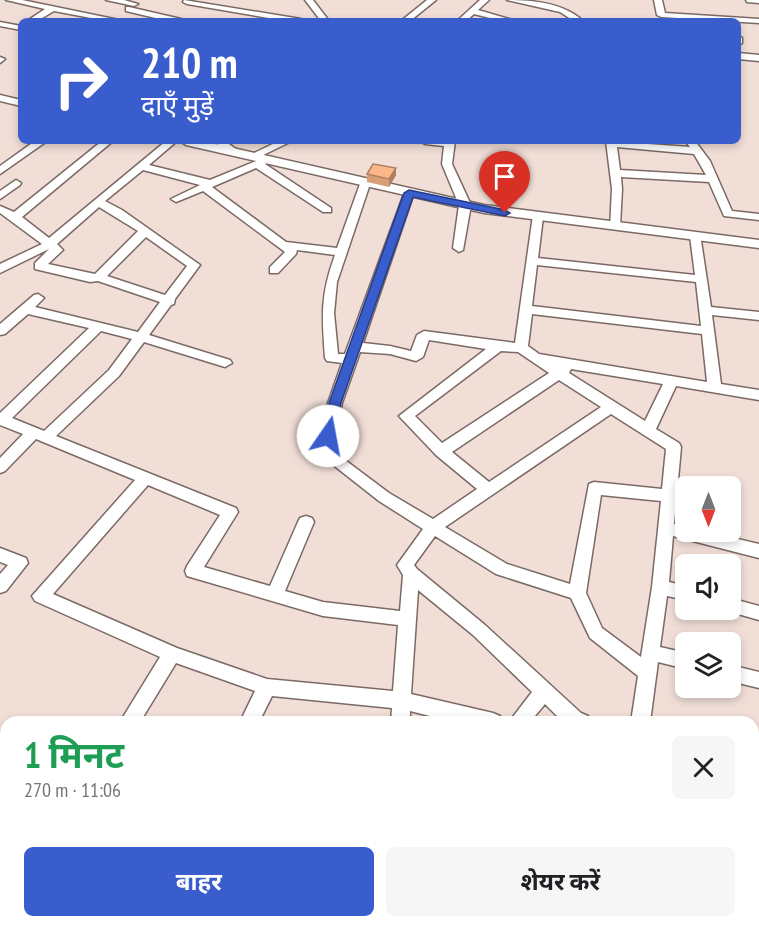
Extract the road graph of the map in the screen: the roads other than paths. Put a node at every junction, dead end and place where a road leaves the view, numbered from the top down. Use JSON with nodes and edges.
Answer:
{"nodes":[{"id":1,"x":10,"y":0,"type":"edge"},
{"id":2,"x":57,"y":0,"type":"edge"},
{"id":3,"x":110,"y":0,"type":"edge"},
{"id":4,"x":309,"y":0,"type":"edge"},
{"id":5,"x":432,"y":0,"type":"edge"},
{"id":6,"x":485,"y":0,"type":"edge"},
{"id":7,"x":511,"y":0,"type":"edge"},
{"id":8,"x":658,"y":0,"type":"edge"},
{"id":9,"x":750,"y":0,"type":"edge"},
{"id":10,"x":759,"y":1,"type":"edge"},
{"id":11,"x":134,"y":4,"type":"edge"},
{"id":12,"x":48,"y":8,"type":"junction"},
{"id":13,"x":178,"y":8,"type":"edge"},
{"id":14,"x":472,"y":11,"type":"junction"},
{"id":15,"x":35,"y":18,"type":"edge"},
{"id":16,"x":103,"y":18,"type":"edge"},
{"id":17,"x":116,"y":18,"type":"edge"},
{"id":18,"x":273,"y":18,"type":"edge"},
{"id":19,"x":323,"y":18,"type":"edge"},
{"id":20,"x":409,"y":18,"type":"edge"},
{"id":21,"x":464,"y":18,"type":"edge"},
{"id":22,"x":500,"y":18,"type":"edge"},
{"id":23,"x":575,"y":18,"type":"edge"},
{"id":24,"x":670,"y":18,"type":"edge"},
{"id":25,"x":741,"y":20,"type":"edge"},
{"id":26,"x":759,"y":21,"type":"edge"},
{"id":27,"x":0,"y":24,"type":"edge"},
{"id":28,"x":18,"y":28,"type":"edge"},
{"id":29,"x":741,"y":56,"type":"edge"},
{"id":30,"x":759,"y":58,"type":"edge"},
{"id":31,"x":0,"y":98,"type":"edge"},
{"id":32,"x":18,"y":102,"type":"edge"},
{"id":33,"x":38,"y":144,"type":"edge"},
{"id":34,"x":104,"y":144,"type":"edge"},
{"id":35,"x":168,"y":144,"type":"edge"},
{"id":36,"x":198,"y":144,"type":"edge"},
{"id":37,"x":222,"y":144,"type":"edge"},
{"id":38,"x":282,"y":144,"type":"edge"},
{"id":39,"x":450,"y":144,"type":"edge"},
{"id":40,"x":611,"y":144,"type":"edge"},
{"id":41,"x":622,"y":144,"type":"edge"},
{"id":42,"x":692,"y":144,"type":"edge"},
{"id":43,"x":698,"y":151,"type":"junction"},
{"id":44,"x":236,"y":153,"type":"junction"},
{"id":45,"x":258,"y":160,"type":"junction"},
{"id":46,"x":140,"y":166,"type":"junction"},
{"id":47,"x":0,"y":171,"type":"edge"},
{"id":48,"x":615,"y":173,"type":"junction"},
{"id":49,"x":0,"y":179,"type":"edge"},
{"id":50,"x":713,"y":179,"type":"junction"},
{"id":51,"x":365,"y":184,"type":"junction"},
{"id":52,"x":207,"y":185,"type":"junction"},
{"id":53,"x":409,"y":193,"type":"junction"},
{"id":54,"x":0,"y":196,"type":"edge"},
{"id":55,"x":176,"y":199,"type":"dead end"},
{"id":56,"x":99,"y":202,"type":"junction"},
{"id":57,"x":465,"y":205,"type":"junction"},
{"id":58,"x":0,"y":209,"type":"edge"},
{"id":59,"x":327,"y":210,"type":"dead end"},
{"id":60,"x":537,"y":217,"type":"junction"},
{"id":61,"x":759,"y":217,"type":"edge"},
{"id":62,"x":15,"y":218,"type":"junction"},
{"id":63,"x":614,"y":226,"type":"junction"},
{"id":64,"x":145,"y":231,"type":"junction"},
{"id":65,"x":696,"y":236,"type":"junction"},
{"id":66,"x":50,"y":244,"type":"junction"},
{"id":67,"x":759,"y":244,"type":"edge"},
{"id":68,"x":282,"y":245,"type":"junction"},
{"id":69,"x":459,"y":248,"type":"dead end"},
{"id":70,"x":341,"y":252,"type":"junction"},
{"id":71,"x":531,"y":261,"type":"junction"},
{"id":72,"x":0,"y":269,"type":"edge"},
{"id":73,"x":274,"y":270,"type":"dead end"},
{"id":74,"x":99,"y":277,"type":"junction"},
{"id":75,"x":701,"y":279,"type":"junction"},
{"id":76,"x":38,"y":297,"type":"dead end"},
{"id":77,"x":170,"y":301,"type":"junction"},
{"id":78,"x":25,"y":309,"type":"junction"},
{"id":79,"x":526,"y":309,"type":"junction"},
{"id":80,"x":705,"y":310,"type":"junction"},
{"id":81,"x":759,"y":316,"type":"edge"},
{"id":82,"x":99,"y":326,"type":"junction"},
{"id":83,"x":0,"y":331,"type":"edge"},
{"id":84,"x":707,"y":331,"type":"junction"},
{"id":85,"x":142,"y":337,"type":"junction"},
{"id":86,"x":498,"y":346,"type":"junction"},
{"id":87,"x":521,"y":348,"type":"junction"},
{"id":88,"x":352,"y":353,"type":"junction"},
{"id":89,"x":534,"y":358,"type":"junction"},
{"id":90,"x":225,"y":363,"type":"dead end"},
{"id":91,"x":574,"y":364,"type":"junction"},
{"id":92,"x":558,"y":373,"type":"junction"},
{"id":93,"x":672,"y":381,"type":"junction"},
{"id":94,"x":715,"y":388,"type":"junction"},
{"id":95,"x":759,"y":395,"type":"edge"},
{"id":96,"x":611,"y":406,"type":"junction"},
{"id":97,"x":1,"y":419,"type":"edge"},
{"id":98,"x":648,"y":431,"type":"junction"},
{"id":99,"x":39,"y":435,"type":"junction"},
{"id":100,"x":441,"y":451,"type":"junction"},
{"id":101,"x":0,"y":468,"type":"edge"},
{"id":102,"x":145,"y":478,"type":"junction"},
{"id":103,"x":488,"y":490,"type":"junction"},
{"id":104,"x":669,"y":496,"type":"junction"},
{"id":105,"x":306,"y":522,"type":"dead end"},
{"id":106,"x":434,"y":526,"type":"junction"},
{"id":107,"x":666,"y":528,"type":"junction"},
{"id":108,"x":759,"y":551,"type":"edge"},
{"id":109,"x":0,"y":555,"type":"edge"},
{"id":110,"x":411,"y":574,"type":"junction"},
{"id":111,"x":0,"y":585,"type":"edge"},
{"id":112,"x":660,"y":587,"type":"junction"},
{"id":113,"x":675,"y":590,"type":"edge"},
{"id":114,"x":577,"y":593,"type":"junction"},
{"id":115,"x":274,"y":595,"type":"junction"},
{"id":116,"x":741,"y":608,"type":"edge"},
{"id":117,"x":759,"y":613,"type":"edge"},
{"id":118,"x":408,"y":619,"type":"junction"},
{"id":119,"x":650,"y":652,"type":"junction"},
{"id":120,"x":171,"y":654,"type":"junction"},
{"id":121,"x":675,"y":658,"type":"edge"},
{"id":122,"x":647,"y":673,"type":"junction"},
{"id":123,"x":741,"y":676,"type":"edge"},
{"id":124,"x":759,"y":680,"type":"edge"},
{"id":125,"x":267,"y":687,"type":"junction"},
{"id":126,"x":545,"y":690,"type":"junction"},
{"id":127,"x":402,"y":700,"type":"junction"},
{"id":128,"x":133,"y":716,"type":"edge"},
{"id":129,"x":252,"y":716,"type":"edge"},
{"id":130,"x":401,"y":716,"type":"edge"},
{"id":131,"x":468,"y":716,"type":"edge"},
{"id":132,"x":523,"y":716,"type":"edge"},
{"id":133,"x":571,"y":716,"type":"edge"},
{"id":134,"x":641,"y":716,"type":"edge"}],
"edges":[{"from":1,"to":12,"type":"street"},
{"from":2,"to":12,"type":"street"},
{"from":3,"to":11,"type":"street"},
{"from":4,"to":19,"type":"street"},
{"from":5,"to":20,"type":"street"},
{"from":6,"to":14,"type":"street"},
{"from":7,"to":23,"type":"street"},
{"from":8,"to":24,"type":"street"},
{"from":9,"to":10,"type":"street"},
{"from":11,"to":13,"type":"street"},
{"from":11,"to":17,"type":"street"},
{"from":12,"to":15,"type":"street"},
{"from":12,"to":16,"type":"street"},
{"from":13,"to":18,"type":"street"},
{"from":14,"to":21,"type":"street"},
{"from":14,"to":22,"type":"street"},
{"from":25,"to":26,"type":"street"},
{"from":27,"to":28,"type":"street"},
{"from":29,"to":30,"type":"street"},
{"from":31,"to":32,"type":"street"},
{"from":33,"to":47,"type":"street"},
{"from":34,"to":62,"type":"street"},
{"from":35,"to":46,"type":"street"},
{"from":36,"to":44,"type":"street"},
{"from":37,"to":44,"type":"street"},
{"from":38,"to":45,"type":"street"},
{"from":39,"to":57,"type":"street"},
{"from":40,"to":48,"type":"street"},
{"from":41,"to":43,"type":"street"},
{"from":42,"to":43,"type":"street"},
{"from":43,"to":50,"type":"street"},
{"from":44,"to":45,"type":"street"},
{"from":45,"to":51,"type":"street"},
{"from":45,"to":52,"type":"street"},
{"from":45,"to":59,"type":"street"},
{"from":46,"to":52,"type":"street"},
{"from":46,"to":56,"type":"street"},
{"from":48,"to":50,"type":"street"},
{"from":48,"to":63,"type":"street"},
{"from":49,"to":54,"type":"street"},
{"from":50,"to":61,"type":"street"},
{"from":51,"to":53,"type":"street"},
{"from":51,"to":70,"type":"street"},
{"from":52,"to":55,"type":"street"},
{"from":52,"to":68,"type":"street"},
{"from":53,"to":57,"type":"street"},
{"from":53,"to":88,"type":"street"},
{"from":56,"to":64,"type":"street"},
{"from":56,"to":66,"type":"street"},
{"from":57,"to":60,"type":"street"},
{"from":57,"to":69,"type":"street"},
{"from":58,"to":62,"type":"street"},
{"from":60,"to":63,"type":"street"},
{"from":60,"to":71,"type":"street"},
{"from":62,"to":66,"type":"street"},
{"from":63,"to":65,"type":"street"},
{"from":64,"to":74,"type":"street"},
{"from":64,"to":77,"type":"street"},
{"from":65,"to":67,"type":"street"},
{"from":65,"to":75,"type":"street"},
{"from":66,"to":72,"type":"street"},
{"from":66,"to":74,"type":"street"},
{"from":68,"to":70,"type":"street"},
{"from":68,"to":73,"type":"street"},
{"from":70,"to":88,"type":"street"},
{"from":71,"to":75,"type":"street"},
{"from":71,"to":79,"type":"street"},
{"from":74,"to":77,"type":"street"},
{"from":75,"to":80,"type":"street"},
{"from":76,"to":78,"type":"street"},
{"from":77,"to":85,"type":"street"},
{"from":78,"to":82,"type":"street"},
{"from":78,"to":83,"type":"street"},
{"from":79,"to":84,"type":"street"},
{"from":79,"to":87,"type":"street"},
{"from":80,"to":81,"type":"street"},
{"from":80,"to":84,"type":"street"},
{"from":82,"to":85,"type":"street"},
{"from":82,"to":97,"type":"street"},
{"from":84,"to":94,"type":"street"},
{"from":85,"to":90,"type":"street"},
{"from":85,"to":99,"type":"street"},
{"from":86,"to":87,"type":"street"},
{"from":86,"to":88,"type":"street"},
{"from":86,"to":100,"type":"street"},
{"from":87,"to":89,"type":"street"},
{"from":88,"to":106,"type":"street"},
{"from":89,"to":91,"type":"street"},
{"from":89,"to":92,"type":"street"},
{"from":91,"to":92,"type":"street"},
{"from":91,"to":93,"type":"street"},
{"from":92,"to":96,"type":"street"},
{"from":92,"to":100,"type":"street"},
{"from":93,"to":94,"type":"street"},
{"from":93,"to":98,"type":"street"},
{"from":94,"to":95,"type":"street"},
{"from":96,"to":98,"type":"street"},
{"from":96,"to":103,"type":"street"},
{"from":97,"to":99,"type":"street"},
{"from":98,"to":104,"type":"street"},
{"from":99,"to":101,"type":"street"},
{"from":99,"to":102,"type":"street"},
{"from":100,"to":103,"type":"street"},
{"from":102,"to":115,"type":"street"},
{"from":102,"to":120,"type":"street"},
{"from":103,"to":106,"type":"street"},
{"from":104,"to":107,"type":"street"},
{"from":104,"to":114,"type":"street"},
{"from":105,"to":115,"type":"street"},
{"from":106,"to":110,"type":"street"},
{"from":106,"to":114,"type":"street"},
{"from":107,"to":108,"type":"street"},
{"from":107,"to":112,"type":"street"},
{"from":109,"to":111,"type":"street"},
{"from":110,"to":118,"type":"street"},
{"from":110,"to":126,"type":"street"},
{"from":112,"to":113,"type":"street"},
{"from":112,"to":119,"type":"street"},
{"from":114,"to":122,"type":"street"},
{"from":115,"to":118,"type":"street"},
{"from":116,"to":117,"type":"street"},
{"from":118,"to":127,"type":"street"},
{"from":119,"to":121,"type":"street"},
{"from":119,"to":122,"type":"street"},
{"from":120,"to":125,"type":"street"},
{"from":120,"to":128,"type":"street"},
{"from":122,"to":134,"type":"street"},
{"from":123,"to":124,"type":"street"},
{"from":125,"to":127,"type":"street"},
{"from":125,"to":129,"type":"street"},
{"from":126,"to":132,"type":"street"},
{"from":126,"to":133,"type":"street"},
{"from":127,"to":130,"type":"street"},
{"from":127,"to":131,"type":"street"}]}
